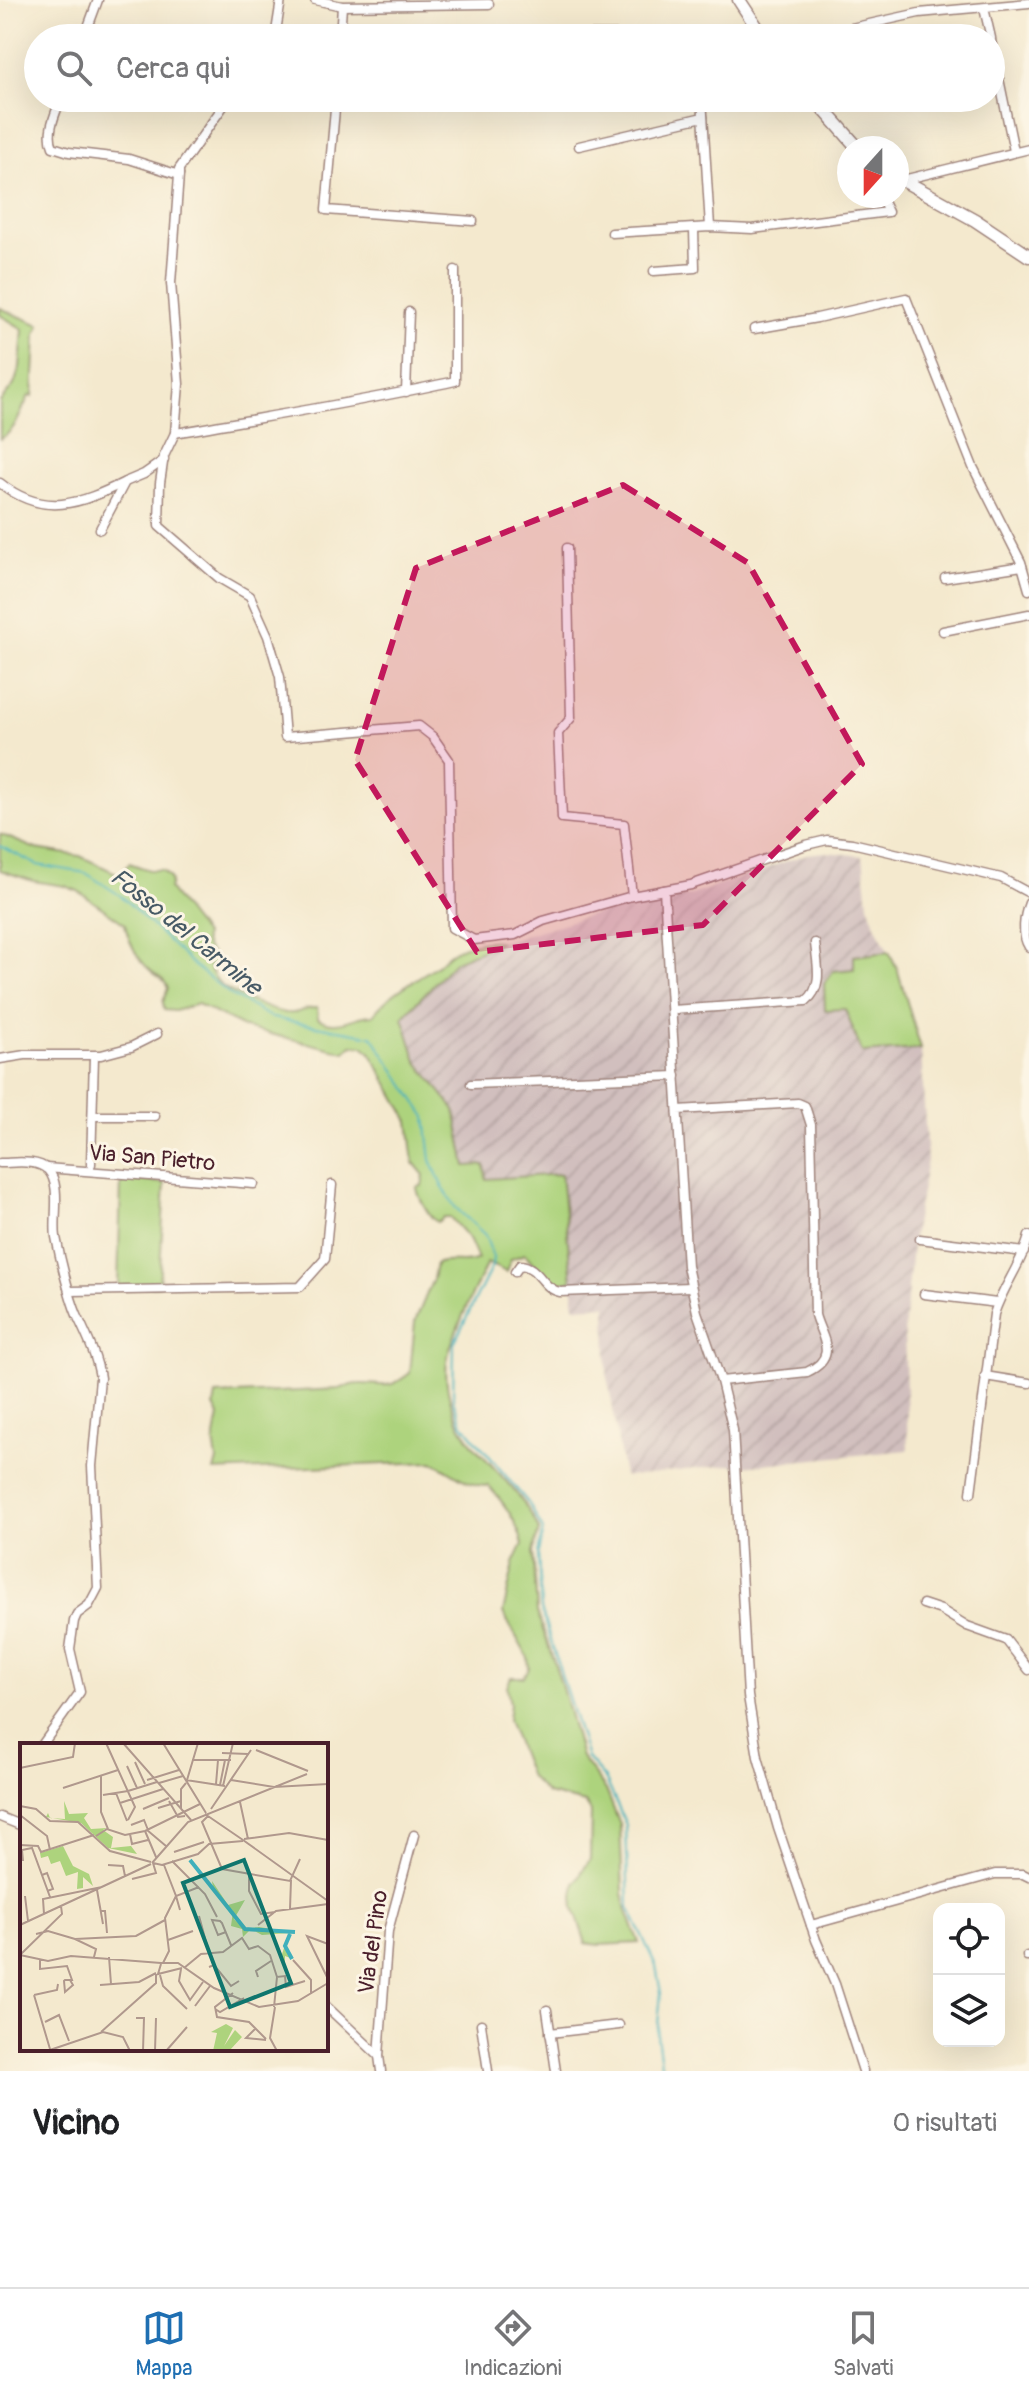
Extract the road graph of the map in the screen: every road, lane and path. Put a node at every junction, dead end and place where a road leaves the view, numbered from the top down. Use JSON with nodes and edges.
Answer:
{"nodes":[{"id":1,"x":98,"y":0,"type":"edge"},
{"id":2,"x":281,"y":0,"type":"edge"},
{"id":3,"x":315,"y":0,"type":"edge"},
{"id":4,"x":739,"y":0,"type":"edge"},
{"id":5,"x":1029,"y":3,"type":"edge"},
{"id":6,"x":489,"y":4,"type":"dead end"},
{"id":7,"x":342,"y":6,"type":"junction"},
{"id":8,"x":984,"y":8,"type":"junction"},
{"id":9,"x":89,"y":24,"type":"edge"},
{"id":10,"x":277,"y":24,"type":"edge"},
{"id":11,"x":341,"y":24,"type":"edge"},
{"id":12,"x":755,"y":24,"type":"edge"},
{"id":13,"x":869,"y":24,"type":"edge"},
{"id":14,"x":988,"y":24,"type":"edge"},
{"id":15,"x":1005,"y":107,"type":"edge"},
{"id":16,"x":56,"y":112,"type":"edge"},
{"id":17,"x":219,"y":112,"type":"edge"},
{"id":18,"x":335,"y":112,"type":"edge"},
{"id":19,"x":703,"y":112,"type":"edge"},
{"id":20,"x":826,"y":112,"type":"edge"},
{"id":21,"x":703,"y":117,"type":"junction"},
{"id":22,"x":847,"y":136,"type":"edge"},
{"id":23,"x":579,"y":146,"type":"dead end"},
{"id":24,"x":1029,"y":149,"type":"edge"},
{"id":25,"x":1014,"y":151,"type":"junction"},
{"id":26,"x":179,"y":175,"type":"junction"},
{"id":27,"x":909,"y":176,"type":"edge"},
{"id":28,"x":909,"y":183,"type":"edge"},
{"id":29,"x":886,"y":208,"type":"edge"},
{"id":30,"x":473,"y":221,"type":"dead end"},
{"id":31,"x":710,"y":227,"type":"junction"},
{"id":32,"x":694,"y":229,"type":"junction"},
{"id":33,"x":612,"y":233,"type":"dead end"},
{"id":34,"x":1029,"y":256,"type":"edge"},
{"id":35,"x":455,"y":270,"type":"dead end"},
{"id":36,"x":654,"y":271,"type":"dead end"},
{"id":37,"x":409,"y":312,"type":"dead end"},
{"id":38,"x":754,"y":329,"type":"dead end"},
{"id":39,"x":406,"y":392,"type":"junction"},
{"id":40,"x":175,"y":433,"type":"junction"},
{"id":41,"x":164,"y":460,"type":"junction"},
{"id":42,"x":125,"y":482,"type":"junction"},
{"id":43,"x":0,"y":483,"type":"edge"},
{"id":44,"x":100,"y":529,"type":"dead end"},
{"id":45,"x":567,"y":548,"type":"dead end"},
{"id":46,"x":1024,"y":564,"type":"edge"},
{"id":47,"x":945,"y":578,"type":"dead end"},
{"id":48,"x":1029,"y":590,"type":"edge"},
{"id":49,"x":1029,"y":614,"type":"edge"},
{"id":50,"x":943,"y":631,"type":"dead end"},
{"id":51,"x":664,"y":890,"type":"junction"},
{"id":52,"x":1029,"y":893,"type":"edge"},
{"id":53,"x":632,"y":896,"type":"junction"},
{"id":54,"x":1029,"y":903,"type":"edge"},
{"id":55,"x":815,"y":943,"type":"dead end"},
{"id":56,"x":1029,"y":947,"type":"edge"},
{"id":57,"x":672,"y":1010,"type":"junction"},
{"id":58,"x":157,"y":1034,"type":"dead end"},
{"id":59,"x":94,"y":1056,"type":"junction"},
{"id":60,"x":0,"y":1059,"type":"edge"},
{"id":61,"x":676,"y":1076,"type":"junction"},
{"id":62,"x":471,"y":1084,"type":"dead end"},
{"id":63,"x":678,"y":1110,"type":"junction"},
{"id":64,"x":93,"y":1116,"type":"junction"},
{"id":65,"x":155,"y":1116,"type":"dead end"},
{"id":66,"x":0,"y":1163,"type":"edge"},
{"id":67,"x":91,"y":1164,"type":"dead end"},
{"id":68,"x":46,"y":1168,"type":"junction"},
{"id":69,"x":254,"y":1184,"type":"dead end"},
{"id":70,"x":332,"y":1185,"type":"dead end"},
{"id":71,"x":1029,"y":1236,"type":"edge"},
{"id":72,"x":920,"y":1239,"type":"dead end"},
{"id":73,"x":1024,"y":1252,"type":"junction"},
{"id":74,"x":515,"y":1272,"type":"dead end"},
{"id":75,"x":690,"y":1287,"type":"junction"},
{"id":76,"x":71,"y":1291,"type":"junction"},
{"id":77,"x":924,"y":1294,"type":"dead end"},
{"id":78,"x":997,"y":1303,"type":"junction"},
{"id":79,"x":985,"y":1376,"type":"junction"},
{"id":80,"x":721,"y":1381,"type":"junction"},
{"id":81,"x":1029,"y":1383,"type":"edge"},
{"id":82,"x":971,"y":1493,"type":"dead end"},
{"id":83,"x":923,"y":1604,"type":"dead end"},
{"id":84,"x":1029,"y":1670,"type":"edge"},
{"id":85,"x":43,"y":1743,"type":"edge"},
{"id":86,"x":0,"y":1817,"type":"edge"},
{"id":87,"x":20,"y":1825,"type":"edge"},
{"id":88,"x":414,"y":1835,"type":"dead end"},
{"id":89,"x":1029,"y":1877,"type":"edge"},
{"id":90,"x":811,"y":1925,"type":"junction"},
{"id":91,"x":328,"y":2008,"type":"edge"},
{"id":92,"x":547,"y":2010,"type":"dead end"},
{"id":93,"x":481,"y":2024,"type":"dead end"},
{"id":94,"x":619,"y":2025,"type":"dead end"},
{"id":95,"x":550,"y":2033,"type":"junction"},
{"id":96,"x":379,"y":2056,"type":"junction"},
{"id":97,"x":381,"y":2071,"type":"edge"},
{"id":98,"x":488,"y":2071,"type":"edge"},
{"id":99,"x":556,"y":2071,"type":"edge"},
{"id":100,"x":863,"y":2071,"type":"edge"}],
"edges":[{"from":1,"to":9,"type":"street"},
{"from":2,"to":10,"type":"street"},
{"from":3,"to":7,"type":"street"},
{"from":4,"to":12,"type":"street"},
{"from":5,"to":8,"type":"street"},
{"from":6,"to":7,"type":"street"},
{"from":7,"to":11,"type":"street"},
{"from":8,"to":13,"type":"street"},
{"from":8,"to":14,"type":"street"},
{"from":15,"to":25,"type":"street"},
{"from":16,"to":26,"type":"street"},
{"from":17,"to":26,"type":"street"},
{"from":18,"to":30,"type":"street"},
{"from":19,"to":21,"type":"street"},
{"from":20,"to":22,"type":"street"},
{"from":21,"to":23,"type":"street"},
{"from":21,"to":31,"type":"street"},
{"from":24,"to":25,"type":"street"},
{"from":25,"to":27,"type":"street"},
{"from":26,"to":40,"type":"street"},
{"from":28,"to":34,"type":"street"},
{"from":29,"to":31,"type":"street"},
{"from":31,"to":32,"type":"street"},
{"from":32,"to":33,"type":"street"},
{"from":32,"to":36,"type":"street"},
{"from":35,"to":39,"type":"street"},
{"from":37,"to":39,"type":"street"},
{"from":38,"to":46,"type":"street"},
{"from":39,"to":40,"type":"street"},
{"from":40,"to":41,"type":"street"},
{"from":41,"to":42,"type":"street"},
{"from":41,"to":53,"type":"street"},
{"from":42,"to":43,"type":"street"},
{"from":42,"to":44,"type":"street"},
{"from":45,"to":53,"type":"street"},
{"from":46,"to":47,"type":"street"},
{"from":46,"to":48,"type":"street"},
{"from":49,"to":50,"type":"street"},
{"from":51,"to":52,"type":"street"},
{"from":51,"to":53,"type":"street"},
{"from":51,"to":57,"type":"street"},
{"from":54,"to":56,"type":"street"},
{"from":55,"to":57,"type":"street"},
{"from":57,"to":61,"type":"street"},
{"from":58,"to":59,"type":"street"},
{"from":59,"to":60,"type":"street"},
{"from":59,"to":64,"type":"street"},
{"from":61,"to":62,"type":"street"},
{"from":61,"to":63,"type":"street"},
{"from":63,"to":75,"type":"street"},
{"from":63,"to":80,"type":"street"},
{"from":64,"to":65,"type":"street"},
{"from":64,"to":67,"type":"street"},
{"from":66,"to":68,"type":"street","name":"Via San Pietro"},
{"from":68,"to":69,"type":"street","name":"Via San Pietro"},
{"from":68,"to":76,"type":"street"},
{"from":70,"to":76,"type":"street"},
{"from":71,"to":73,"type":"street"},
{"from":72,"to":73,"type":"street"},
{"from":73,"to":78,"type":"street"},
{"from":74,"to":75,"type":"street"},
{"from":75,"to":80,"type":"street"},
{"from":76,"to":85,"type":"street"},
{"from":77,"to":78,"type":"street"},
{"from":78,"to":79,"type":"street"},
{"from":79,"to":81,"type":"street"},
{"from":79,"to":82,"type":"street"},
{"from":80,"to":90,"type":"street"},
{"from":83,"to":84,"type":"street"},
{"from":86,"to":87,"type":"street"},
{"from":88,"to":96,"type":"street","name":"Via del Pino"},
{"from":89,"to":90,"type":"street"},
{"from":90,"to":100,"type":"street"},
{"from":91,"to":96,"type":"street"},
{"from":92,"to":95,"type":"street"},
{"from":93,"to":98,"type":"street"},
{"from":94,"to":95,"type":"street"},
{"from":95,"to":99,"type":"street"},
{"from":96,"to":97,"type":"street","name":"Via del Pino"}]}
